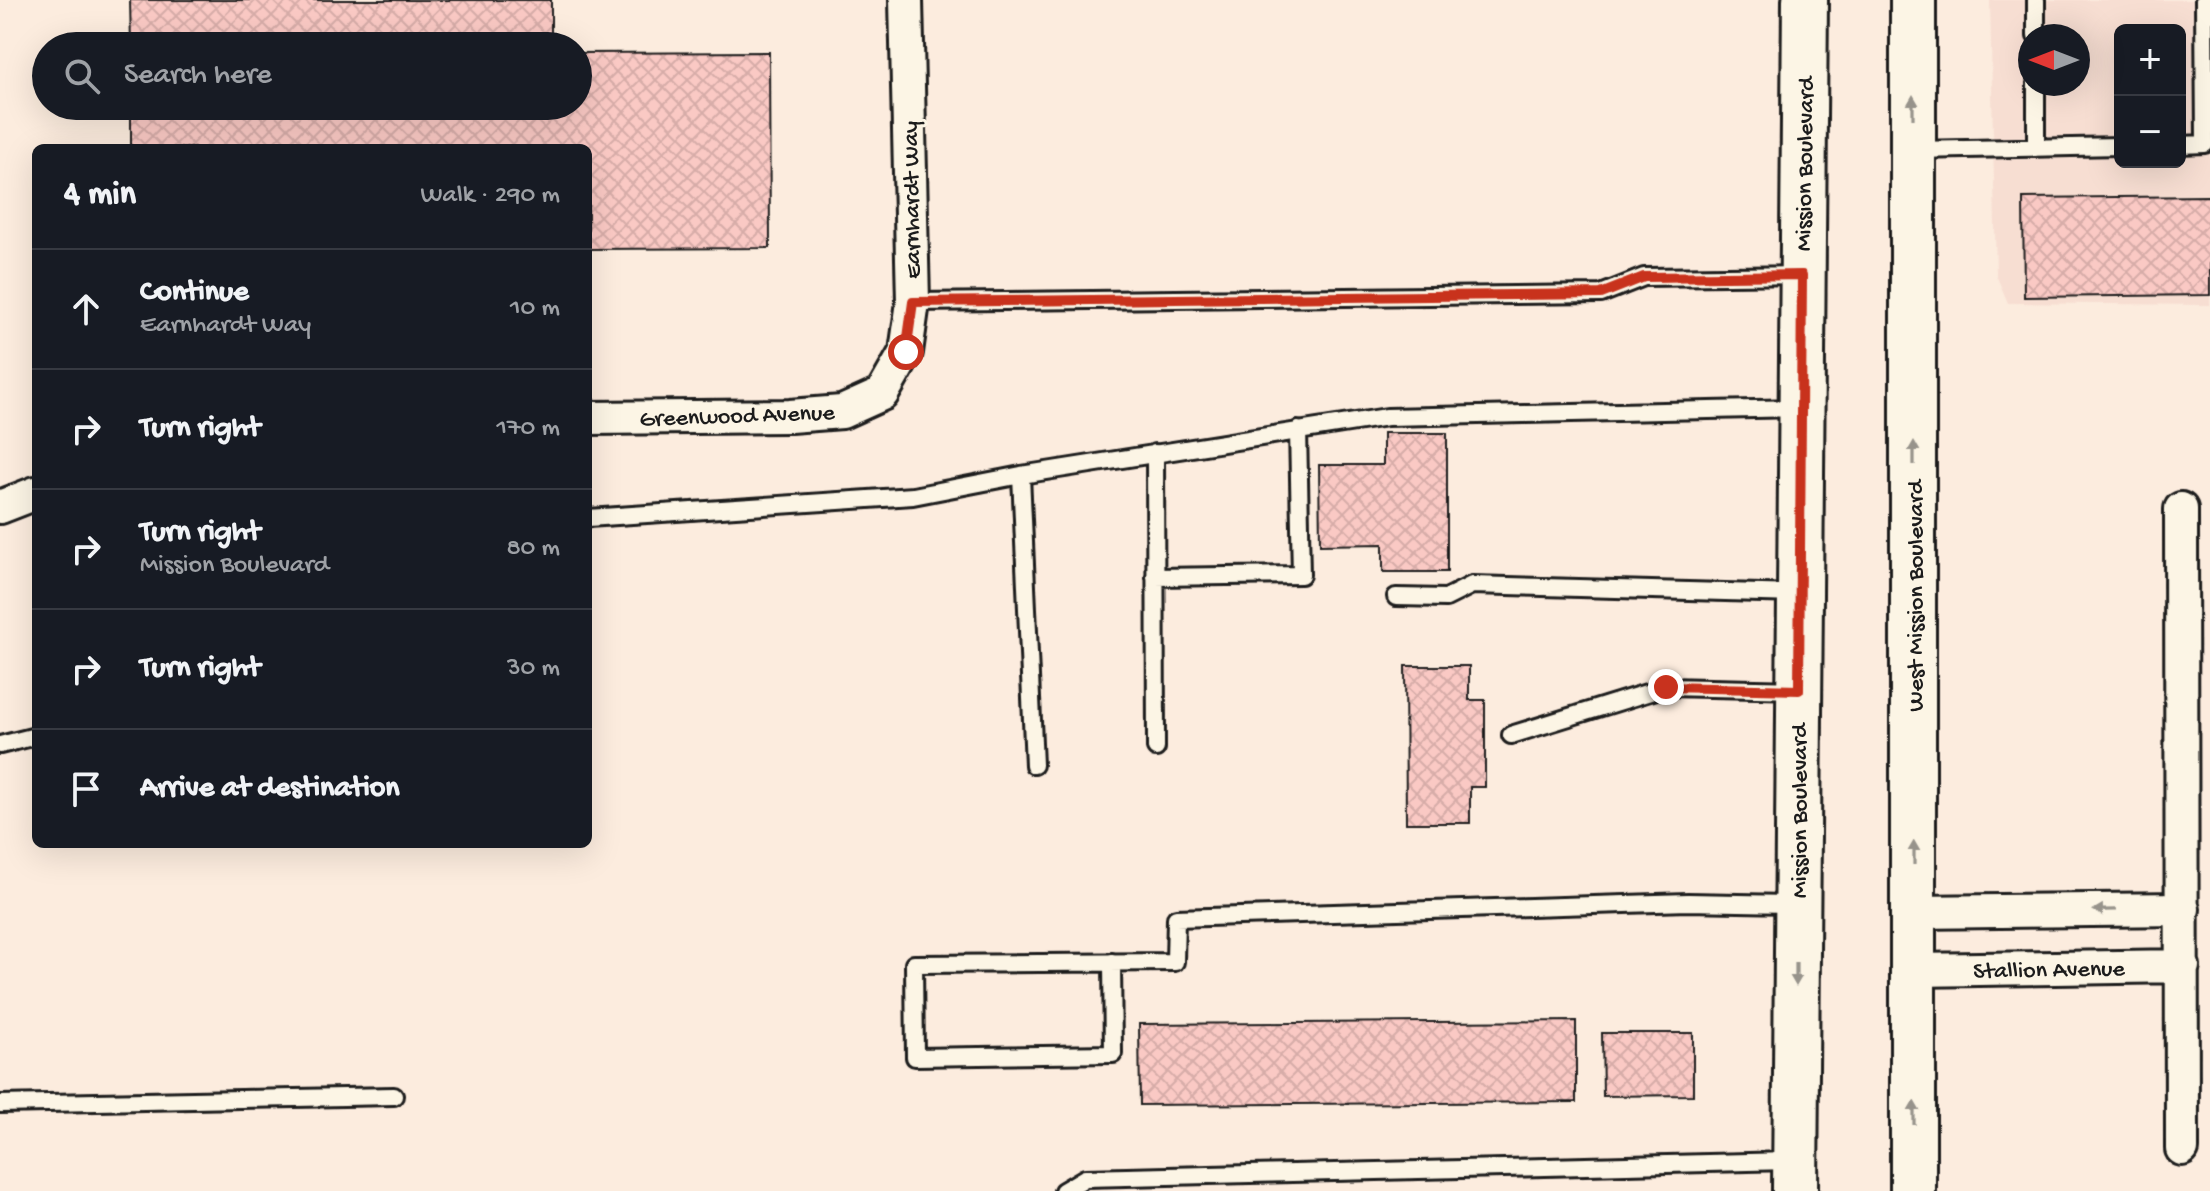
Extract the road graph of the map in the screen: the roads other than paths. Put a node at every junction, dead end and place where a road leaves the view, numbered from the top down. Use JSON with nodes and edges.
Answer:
{"nodes":[{"id":1,"x":906,"y":0,"type":"edge"},
{"id":2,"x":1805,"y":0,"type":"edge"},
{"id":3,"x":1913,"y":0,"type":"edge"},
{"id":4,"x":2036,"y":0,"type":"edge"},
{"id":5,"x":2204,"y":0,"type":"edge"},
{"id":6,"x":2036,"y":24,"type":"edge"},
{"id":7,"x":2036,"y":96,"type":"edge"},
{"id":8,"x":2186,"y":145,"type":"edge"},
{"id":9,"x":2114,"y":146,"type":"edge"},
{"id":10,"x":2036,"y":148,"type":"junction"},
{"id":11,"x":1913,"y":150,"type":"junction"},
{"id":12,"x":1802,"y":275,"type":"junction"},
{"id":13,"x":913,"y":302,"type":"junction"},
{"id":14,"x":882,"y":394,"type":"joint"},
{"id":15,"x":1801,"y":408,"type":"junction"},
{"id":16,"x":592,"y":418,"type":"edge"},
{"id":17,"x":1298,"y":430,"type":"junction"},
{"id":18,"x":1155,"y":453,"type":"junction"},
{"id":19,"x":1021,"y":475,"type":"junction"},
{"id":20,"x":32,"y":495,"type":"edge"},
{"id":21,"x":0,"y":507,"type":"edge"},
{"id":22,"x":2181,"y":509,"type":"dead end"},
{"id":23,"x":592,"y":518,"type":"edge"},
{"id":24,"x":1155,"y":577,"type":"junction"},
{"id":25,"x":1800,"y":594,"type":"junction"},
{"id":26,"x":1396,"y":597,"type":"dead end"},
{"id":27,"x":1799,"y":690,"type":"junction"},
{"id":28,"x":1511,"y":735,"type":"dead end"},
{"id":29,"x":32,"y":737,"type":"edge"},
{"id":30,"x":0,"y":745,"type":"edge"},
{"id":31,"x":1156,"y":748,"type":"dead end"},
{"id":32,"x":1034,"y":765,"type":"dead end"},
{"id":33,"x":1797,"y":904,"type":"junction"},
{"id":34,"x":2183,"y":909,"type":"junction"},
{"id":35,"x":1915,"y":912,"type":"junction"},
{"id":36,"x":1112,"y":962,"type":"junction"},
{"id":37,"x":2183,"y":966,"type":"junction"},
{"id":38,"x":1915,"y":970,"type":"junction"},
{"id":39,"x":394,"y":1096,"type":"dead end"},
{"id":40,"x":0,"y":1104,"type":"edge"},
{"id":41,"x":2182,"y":1149,"type":"dead end"},
{"id":42,"x":1795,"y":1176,"type":"edge"},
{"id":43,"x":1063,"y":1191,"type":"edge"},
{"id":44,"x":1913,"y":1191,"type":"edge"}],
"edges":[{"from":1,"to":13,"type":"street","name":"Earnhardt Way"},
{"from":2,"to":12,"type":"main road","name":"Mission Boulevard"},
{"from":11,"to":3,"type":"main road","name":"West Mission Boulevard","one_way":true},
{"from":4,"to":6,"type":"lane"},
{"from":5,"to":8,"type":"lane"},
{"from":7,"to":10,"type":"lane"},
{"from":9,"to":10,"type":"lane"},
{"from":10,"to":11,"type":"lane"},
{"from":35,"to":11,"type":"main road","name":"West Mission Boulevard","one_way":true},
{"from":12,"to":13,"type":"lane"},
{"from":12,"to":15,"type":"main road","name":"Mission Boulevard"},
{"from":13,"to":14,"type":"street","name":"Earnhardt Way"},
{"from":14,"to":16,"type":"street","name":"Greenwood Avenue"},
{"from":15,"to":17,"type":"lane"},
{"from":15,"to":25,"type":"main road","name":"Mission Boulevard"},
{"from":17,"to":18,"type":"lane"},
{"from":17,"to":24,"type":"lane"},
{"from":18,"to":19,"type":"lane"},
{"from":18,"to":24,"type":"lane"},
{"from":19,"to":23,"type":"lane"},
{"from":19,"to":32,"type":"lane"},
{"from":20,"to":21,"type":"street"},
{"from":22,"to":34,"type":"street"},
{"from":24,"to":31,"type":"lane"},
{"from":25,"to":26,"type":"lane"},
{"from":25,"to":27,"type":"main road","name":"Mission Boulevard"},
{"from":27,"to":28,"type":"lane"},
{"from":27,"to":33,"type":"main road","name":"Mission Boulevard"},
{"from":29,"to":30,"type":"lane"},
{"from":33,"to":36,"type":"lane"},
{"from":33,"to":42,"type":"main road","name":"Mission Boulevard","one_way":true},
{"from":34,"to":35,"type":"street","one_way":true},
{"from":34,"to":37,"type":"street"},
{"from":35,"to":38,"type":"main road","name":"West Mission Boulevard"},
{"from":36,"to":36,"type":"lane"},
{"from":37,"to":38,"type":"street","name":"Stallion Avenue"},
{"from":37,"to":41,"type":"street"},
{"from":44,"to":38,"type":"main road","name":"West Mission Boulevard","one_way":true},
{"from":39,"to":40,"type":"lane"},
{"from":42,"to":43,"type":"lane"}]}
